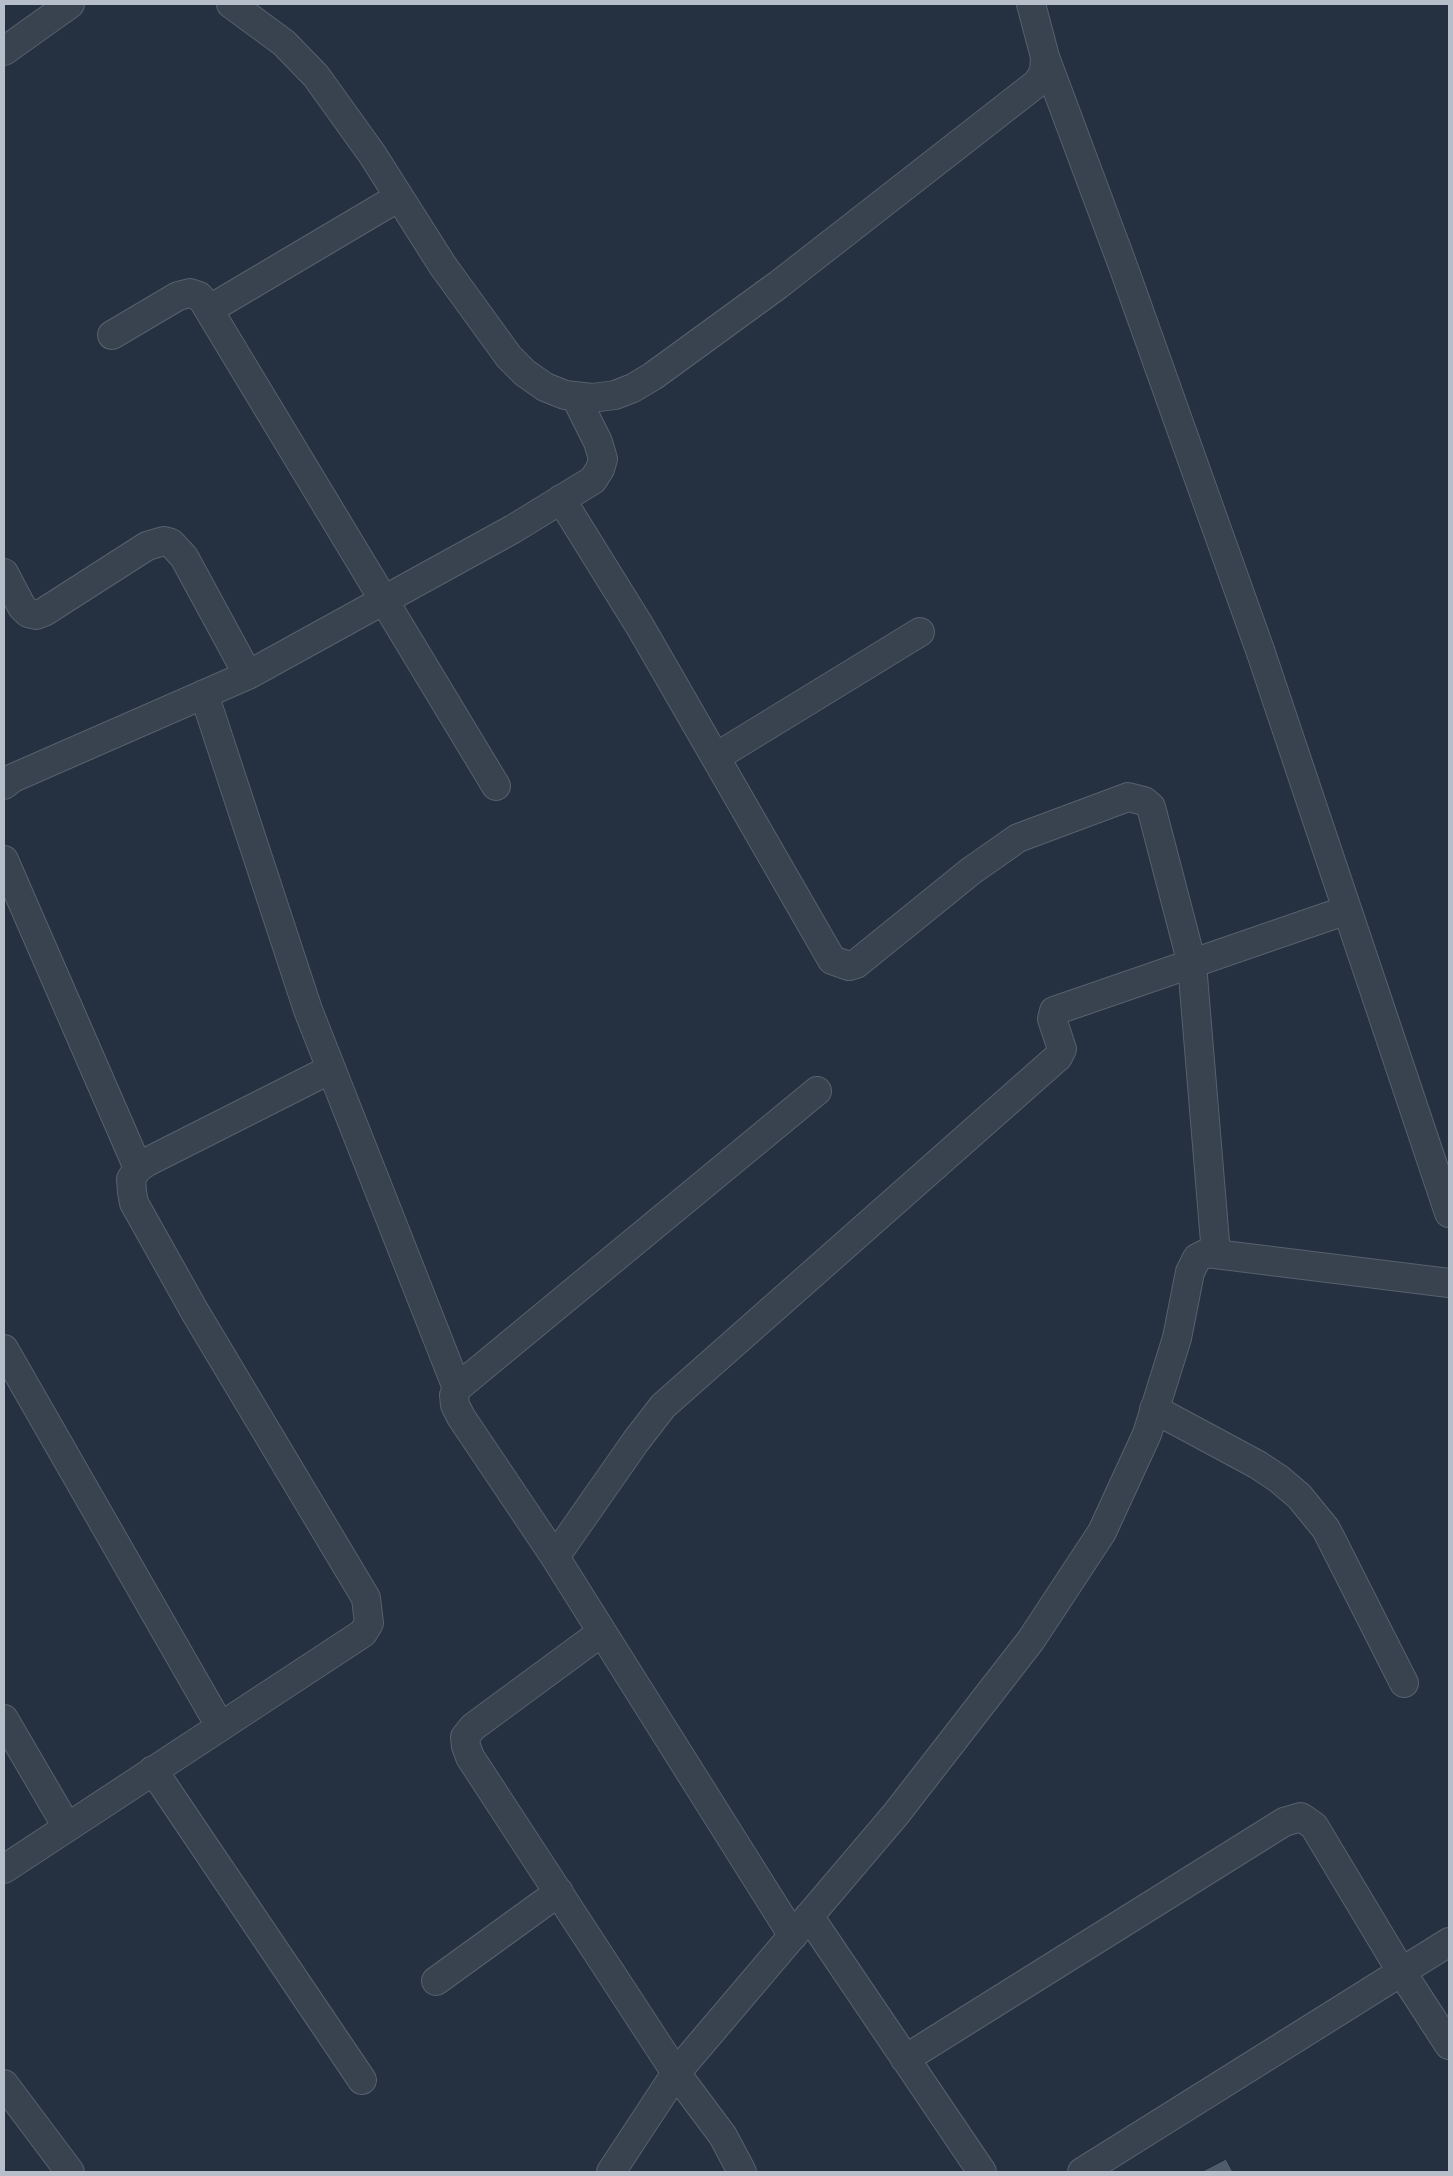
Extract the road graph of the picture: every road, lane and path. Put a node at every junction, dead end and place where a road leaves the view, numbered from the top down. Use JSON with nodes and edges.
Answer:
{"nodes":[{"id":1,"x":70,"y":4,"type":"edge"},
{"id":2,"x":231,"y":4,"type":"edge"},
{"id":3,"x":1031,"y":4,"type":"edge"},
{"id":4,"x":4,"y":52,"type":"edge"},
{"id":5,"x":1044,"y":57,"type":"junction"},
{"id":6,"x":399,"y":197,"type":"junction"},
{"id":7,"x":210,"y":309,"type":"junction"},
{"id":8,"x":112,"y":335,"type":"dead end"},
{"id":9,"x":575,"y":396,"type":"junction"},
{"id":10,"x":561,"y":500,"type":"junction"},
{"id":11,"x":4,"y":573,"type":"edge"},
{"id":12,"x":383,"y":601,"type":"junction"},
{"id":13,"x":920,"y":632,"type":"dead end"},
{"id":14,"x":248,"y":674,"type":"junction"},
{"id":15,"x":204,"y":694,"type":"junction"},
{"id":16,"x":716,"y":757,"type":"junction"},
{"id":17,"x":4,"y":785,"type":"edge"},
{"id":18,"x":496,"y":786,"type":"dead end"},
{"id":19,"x":4,"y":860,"type":"edge"},
{"id":20,"x":1347,"y":910,"type":"junction"},
{"id":21,"x":1192,"y":964,"type":"junction"},
{"id":22,"x":331,"y":1068,"type":"junction"},
{"id":23,"x":817,"y":1091,"type":"dead end"},
{"id":24,"x":1440,"y":1154,"type":"edge"},
{"id":25,"x":138,"y":1168,"type":"junction"},
{"id":26,"x":1449,"y":1213,"type":"edge"},
{"id":27,"x":1216,"y":1254,"type":"junction"},
{"id":28,"x":1449,"y":1283,"type":"edge"},
{"id":29,"x":4,"y":1348,"type":"edge"},
{"id":30,"x":457,"y":1388,"type":"junction"},
{"id":31,"x":1154,"y":1409,"type":"junction"},
{"id":32,"x":555,"y":1557,"type":"junction"},
{"id":33,"x":602,"y":1632,"type":"junction"},
{"id":34,"x":1404,"y":1684,"type":"dead end"},
{"id":35,"x":4,"y":1719,"type":"edge"},
{"id":36,"x":220,"y":1726,"type":"junction"},
{"id":37,"x":154,"y":1770,"type":"junction"},
{"id":38,"x":67,"y":1827,"type":"junction"},
{"id":39,"x":4,"y":1869,"type":"edge"},
{"id":40,"x":559,"y":1892,"type":"junction"},
{"id":41,"x":801,"y":1926,"type":"junction"},
{"id":42,"x":1449,"y":1942,"type":"edge"},
{"id":43,"x":1401,"y":1971,"type":"junction"},
{"id":44,"x":436,"y":1981,"type":"dead end"},
{"id":45,"x":1449,"y":2045,"type":"edge"},
{"id":46,"x":905,"y":2059,"type":"junction"},
{"id":47,"x":676,"y":2073,"type":"junction"},
{"id":48,"x":362,"y":2080,"type":"dead end"},
{"id":49,"x":4,"y":2084,"type":"edge"},
{"id":50,"x":70,"y":2172,"type":"edge"},
{"id":51,"x":611,"y":2172,"type":"edge"},
{"id":52,"x":742,"y":2172,"type":"edge"},
{"id":53,"x":982,"y":2172,"type":"edge"},
{"id":54,"x":1082,"y":2172,"type":"edge"}],
"edges":[{"from":1,"to":4,"type":"street"},
{"from":2,"to":6,"type":"street"},
{"from":3,"to":5,"type":"street"},
{"from":5,"to":9,"type":"street"},
{"from":5,"to":20,"type":"street"},
{"from":6,"to":7,"type":"street"},
{"from":6,"to":9,"type":"street"},
{"from":7,"to":8,"type":"street"},
{"from":7,"to":12,"type":"street"},
{"from":9,"to":10,"type":"street"},
{"from":10,"to":12,"type":"street"},
{"from":10,"to":16,"type":"street"},
{"from":11,"to":14,"type":"street"},
{"from":12,"to":14,"type":"street"},
{"from":12,"to":18,"type":"street"},
{"from":13,"to":16,"type":"street"},
{"from":14,"to":15,"type":"street"},
{"from":15,"to":17,"type":"street"},
{"from":15,"to":22,"type":"street"},
{"from":16,"to":21,"type":"street"},
{"from":19,"to":25,"type":"street"},
{"from":20,"to":21,"type":"street"},
{"from":20,"to":24,"type":"street"},
{"from":21,"to":27,"type":"street"},
{"from":21,"to":32,"type":"street"},
{"from":22,"to":25,"type":"street"},
{"from":22,"to":30,"type":"street"},
{"from":23,"to":30,"type":"street"},
{"from":24,"to":26,"type":"street"},
{"from":25,"to":36,"type":"street"},
{"from":27,"to":28,"type":"street"},
{"from":27,"to":31,"type":"street"},
{"from":29,"to":36,"type":"street"},
{"from":30,"to":32,"type":"street"},
{"from":31,"to":34,"type":"street"},
{"from":31,"to":41,"type":"street"},
{"from":32,"to":33,"type":"street"},
{"from":33,"to":40,"type":"street"},
{"from":33,"to":41,"type":"street"},
{"from":35,"to":38,"type":"street"},
{"from":36,"to":37,"type":"street"},
{"from":37,"to":38,"type":"street"},
{"from":37,"to":48,"type":"street"},
{"from":38,"to":39,"type":"street"},
{"from":40,"to":44,"type":"street"},
{"from":40,"to":47,"type":"street"},
{"from":41,"to":46,"type":"street"},
{"from":41,"to":47,"type":"street"},
{"from":42,"to":43,"type":"street"},
{"from":43,"to":45,"type":"street"},
{"from":43,"to":46,"type":"street"},
{"from":43,"to":54,"type":"street"},
{"from":46,"to":53,"type":"street"},
{"from":47,"to":51,"type":"street"},
{"from":47,"to":52,"type":"street"},
{"from":49,"to":50,"type":"street"}]}
